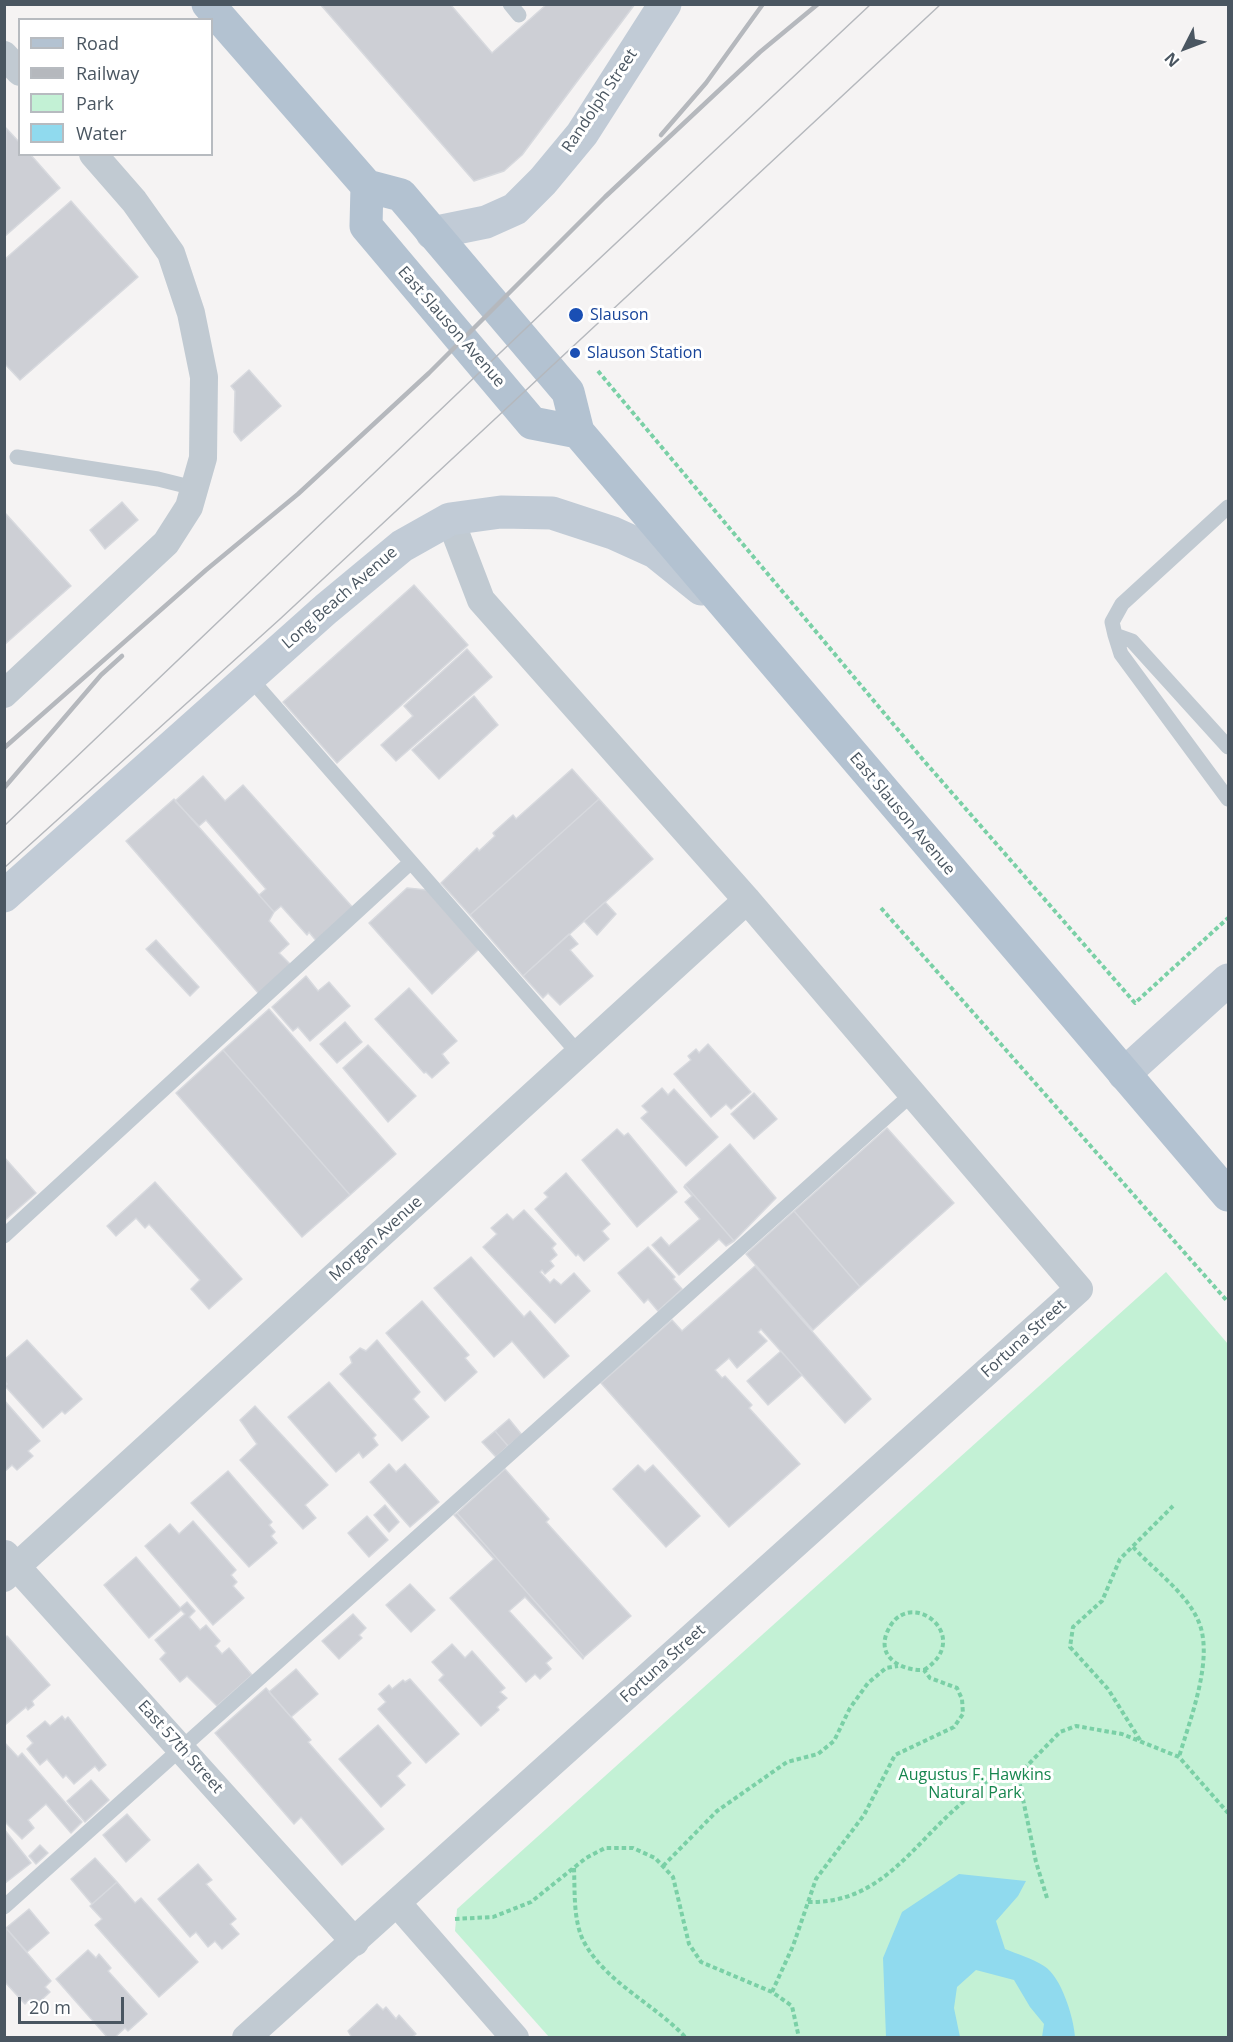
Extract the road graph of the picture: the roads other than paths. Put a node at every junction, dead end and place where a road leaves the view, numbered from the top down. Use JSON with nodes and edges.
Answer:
{"nodes":[{"id":1,"x":208,"y":4,"type":"edge"},
{"id":2,"x":665,"y":4,"type":"edge"},
{"id":3,"x":4,"y":55,"type":"edge"},
{"id":4,"x":18,"y":70,"type":"edge"},
{"id":5,"x":95,"y":156,"type":"edge"},
{"id":6,"x":367,"y":186,"type":"junction"},
{"id":7,"x":432,"y":232,"type":"junction"},
{"id":8,"x":578,"y":432,"type":"junction"},
{"id":9,"x":17,"y":457,"type":"dead end"},
{"id":10,"x":194,"y":488,"type":"junction"},
{"id":11,"x":1228,"y":507,"type":"edge"},
{"id":12,"x":450,"y":519,"type":"junction"},
{"id":13,"x":732,"y":614,"type":"junction"},
{"id":14,"x":1115,"y":635,"type":"junction"},
{"id":15,"x":249,"y":677,"type":"junction"},
{"id":16,"x":4,"y":694,"type":"edge"},
{"id":17,"x":1228,"y":747,"type":"edge"},
{"id":18,"x":1228,"y":799,"type":"edge"},
{"id":19,"x":411,"y":862,"type":"junction"},
{"id":20,"x":4,"y":896,"type":"edge"},
{"id":21,"x":747,"y":900,"type":"junction"},
{"id":22,"x":1228,"y":980,"type":"edge"},
{"id":23,"x":579,"y":1054,"type":"junction"},
{"id":24,"x":1124,"y":1074,"type":"junction"},
{"id":25,"x":912,"y":1094,"type":"junction"},
{"id":26,"x":1228,"y":1195,"type":"edge"},
{"id":27,"x":4,"y":1236,"type":"edge"},
{"id":28,"x":9,"y":1566,"type":"edge"},
{"id":29,"x":180,"y":1748,"type":"junction"},
{"id":30,"x":397,"y":1903,"type":"junction"},
{"id":31,"x":4,"y":1907,"type":"edge"},
{"id":32,"x":355,"y":1942,"type":"junction"},
{"id":33,"x":246,"y":2037,"type":"edge"},
{"id":34,"x":515,"y":2037,"type":"edge"}],
"edges":[{"from":1,"to":6,"type":"main road"},
{"from":2,"to":7,"type":"street","name":"Randolph Street"},
{"from":3,"to":4,"type":"street"},
{"from":5,"to":10,"type":"street"},
{"from":6,"to":7,"type":"main road","name":"East Slauson Avenue"},
{"from":6,"to":8,"type":"main road","name":"East Slauson Avenue"},
{"from":7,"to":8,"type":"main road","name":"East Slauson Avenue"},
{"from":8,"to":13,"type":"main road","name":"East Slauson Avenue"},
{"from":9,"to":10,"type":"lane"},
{"from":10,"to":16,"type":"street"},
{"from":11,"to":14,"type":"lane"},
{"from":12,"to":13,"type":"street","name":"Long Beach Avenue"},
{"from":12,"to":15,"type":"street","name":"Long Beach Avenue"},
{"from":12,"to":21,"type":"street"},
{"from":13,"to":24,"type":"main road","name":"East Slauson Avenue"},
{"from":14,"to":17,"type":"lane"},
{"from":14,"to":18,"type":"lane"},
{"from":15,"to":19,"type":"lane"},
{"from":15,"to":20,"type":"street","name":"Long Beach Avenue"},
{"from":19,"to":23,"type":"lane"},
{"from":19,"to":27,"type":"lane"},
{"from":21,"to":23,"type":"street","name":"Morgan Avenue"},
{"from":21,"to":25,"type":"street"},
{"from":22,"to":24,"type":"street"},
{"from":23,"to":28,"type":"street","name":"Morgan Avenue"},
{"from":24,"to":26,"type":"main road","name":"East Slauson Avenue"},
{"from":25,"to":29,"type":"lane"},
{"from":25,"to":30,"type":"street","name":"Fortuna Street"},
{"from":28,"to":29,"type":"street","name":"East 57th Street"},
{"from":29,"to":31,"type":"lane"},
{"from":29,"to":32,"type":"street","name":"East 57th Street"},
{"from":30,"to":32,"type":"street","name":"Fortuna Street"},
{"from":30,"to":34,"type":"street"},
{"from":32,"to":33,"type":"street","name":"Fortuna Street"}]}
